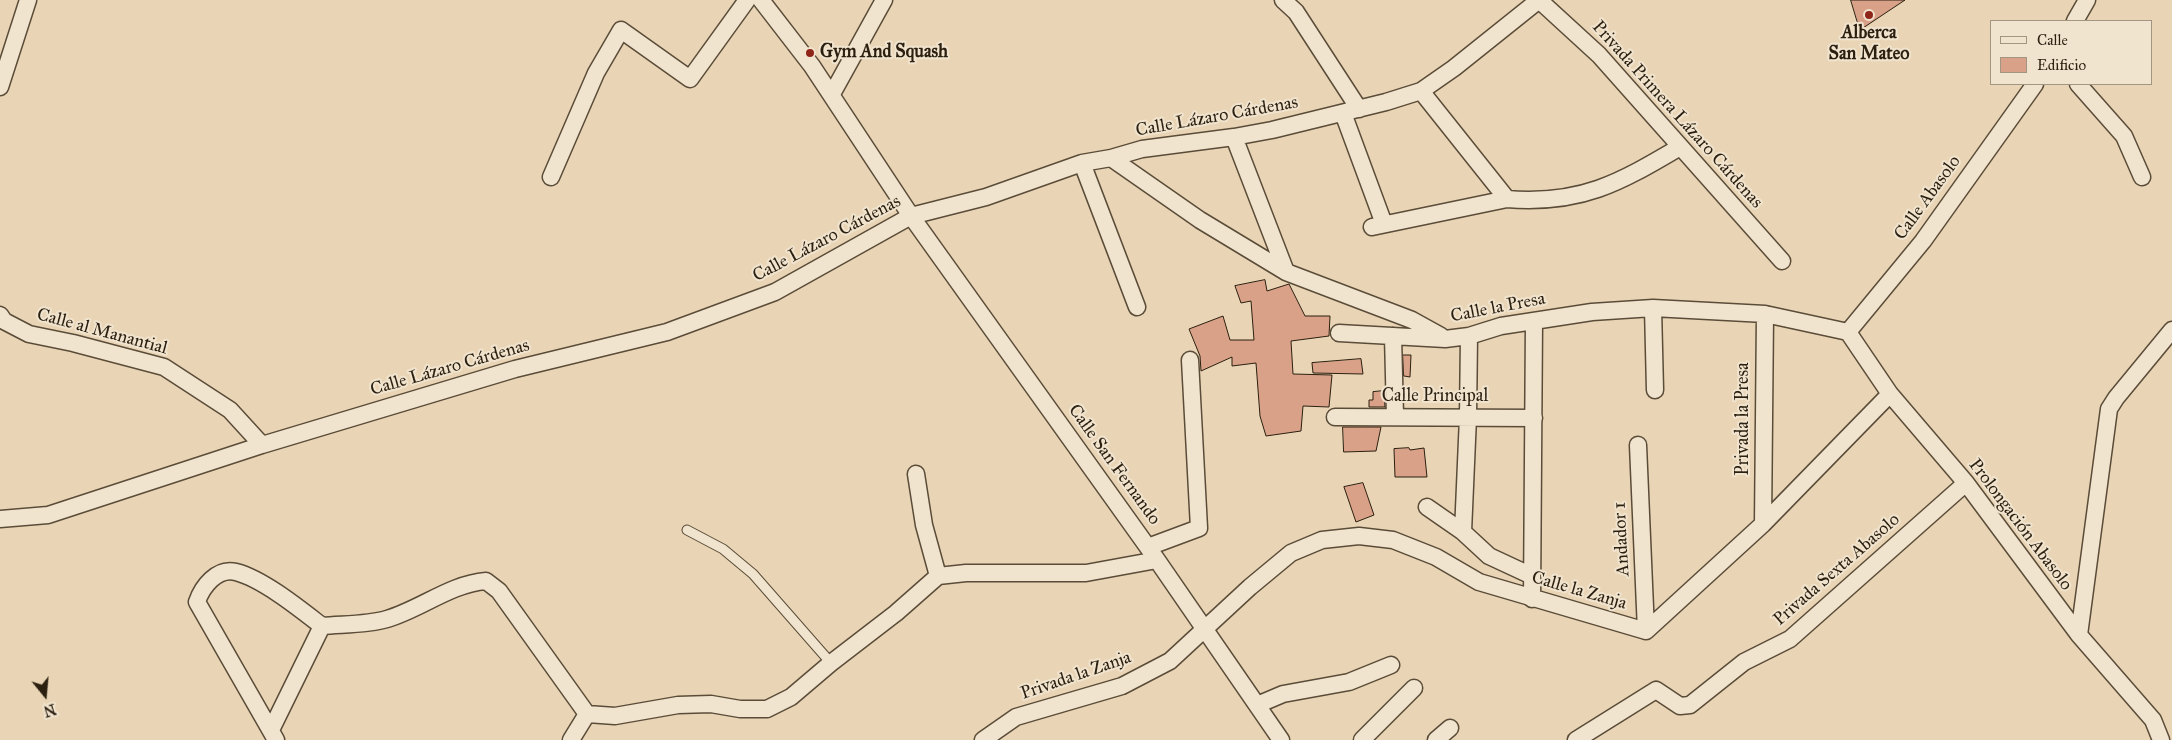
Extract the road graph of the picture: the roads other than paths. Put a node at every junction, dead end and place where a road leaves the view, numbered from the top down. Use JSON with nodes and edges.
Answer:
{"nodes":[{"id":1,"x":28,"y":0,"type":"edge"},
{"id":2,"x":747,"y":0,"type":"edge"},
{"id":3,"x":761,"y":0,"type":"edge"},
{"id":4,"x":884,"y":0,"type":"edge"},
{"id":5,"x":1283,"y":0,"type":"edge"},
{"id":6,"x":1539,"y":0,"type":"edge"},
{"id":7,"x":2087,"y":0,"type":"edge"},
{"id":8,"x":2076,"y":20,"type":"edge"},
{"id":9,"x":2034,"y":85,"type":"edge"},
{"id":10,"x":2079,"y":85,"type":"edge"},
{"id":11,"x":0,"y":87,"type":"edge"},
{"id":12,"x":1421,"y":91,"type":"junction"},
{"id":13,"x":832,"y":94,"type":"junction"},
{"id":14,"x":1351,"y":111,"type":"junction"},
{"id":15,"x":1234,"y":138,"type":"junction"},
{"id":16,"x":1680,"y":147,"type":"junction"},
{"id":17,"x":1111,"y":158,"type":"junction"},
{"id":18,"x":1082,"y":163,"type":"junction"},
{"id":19,"x":551,"y":177,"type":"dead end"},
{"id":20,"x":2142,"y":177,"type":"dead end"},
{"id":21,"x":1508,"y":198,"type":"junction"},
{"id":22,"x":911,"y":216,"type":"junction"},
{"id":23,"x":1782,"y":261,"type":"dead end"},
{"id":24,"x":1286,"y":272,"type":"junction"},
{"id":25,"x":1137,"y":307,"type":"dead end"},
{"id":26,"x":1653,"y":308,"type":"junction"},
{"id":27,"x":1764,"y":314,"type":"junction"},
{"id":28,"x":0,"y":315,"type":"edge"},
{"id":29,"x":1534,"y":321,"type":"junction"},
{"id":30,"x":2172,"y":330,"type":"edge"},
{"id":31,"x":1848,"y":332,"type":"junction"},
{"id":32,"x":1339,"y":333,"type":"dead end"},
{"id":33,"x":1393,"y":336,"type":"junction"},
{"id":34,"x":1469,"y":336,"type":"junction"},
{"id":35,"x":1445,"y":339,"type":"junction"},
{"id":36,"x":1190,"y":360,"type":"dead end"},
{"id":37,"x":1655,"y":390,"type":"dead end"},
{"id":38,"x":1890,"y":394,"type":"junction"},
{"id":39,"x":1395,"y":416,"type":"junction"},
{"id":40,"x":1335,"y":417,"type":"dead end"},
{"id":41,"x":1468,"y":417,"type":"junction"},
{"id":42,"x":1534,"y":418,"type":"junction"},
{"id":43,"x":262,"y":445,"type":"junction"},
{"id":44,"x":1638,"y":445,"type":"dead end"},
{"id":45,"x":916,"y":474,"type":"dead end"},
{"id":46,"x":1966,"y":483,"type":"junction"},
{"id":47,"x":1427,"y":507,"type":"dead end"},
{"id":48,"x":0,"y":519,"type":"edge"},
{"id":49,"x":1763,"y":524,"type":"junction"},
{"id":50,"x":687,"y":530,"type":"dead end"},
{"id":51,"x":1463,"y":532,"type":"junction"},
{"id":52,"x":1153,"y":554,"type":"junction"},
{"id":53,"x":938,"y":576,"type":"junction"},
{"id":54,"x":1532,"y":576,"type":"junction"},
{"id":55,"x":1532,"y":599,"type":"junction"},
{"id":56,"x":322,"y":626,"type":"junction"},
{"id":57,"x":1204,"y":630,"type":"junction"},
{"id":58,"x":1646,"y":631,"type":"junction"},
{"id":59,"x":2078,"y":635,"type":"junction"},
{"id":60,"x":831,"y":662,"type":"junction"},
{"id":61,"x":1391,"y":665,"type":"dead end"},
{"id":62,"x":1414,"y":688,"type":"dead end"},
{"id":63,"x":1258,"y":705,"type":"junction"},
{"id":64,"x":587,"y":714,"type":"junction"},
{"id":65,"x":1450,"y":728,"type":"dead end"},
{"id":66,"x":273,"y":735,"type":"edge"},
{"id":67,"x":571,"y":740,"type":"edge"},
{"id":68,"x":983,"y":740,"type":"edge"},
{"id":69,"x":1281,"y":740,"type":"edge"},
{"id":70,"x":1362,"y":740,"type":"edge"},
{"id":71,"x":1436,"y":740,"type":"edge"},
{"id":72,"x":1576,"y":740,"type":"edge"},
{"id":73,"x":2161,"y":740,"type":"edge"}],
"edges":[{"from":1,"to":11,"type":"street"},
{"from":2,"to":19,"type":"street"},
{"from":3,"to":13,"type":"street","name":"Calle San Fernando"},
{"from":4,"to":13,"type":"street"},
{"from":5,"to":14,"type":"street"},
{"from":6,"to":12,"type":"street","name":"Calle Lázaro Cárdenas"},
{"from":6,"to":16,"type":"street","name":"Privada Primera Lázaro Cárdenas"},
{"from":7,"to":8,"type":"street"},
{"from":9,"to":31,"type":"street","name":"Calle Abasolo"},
{"from":10,"to":20,"type":"street"},
{"from":12,"to":14,"type":"street","name":"Calle Lázaro Cárdenas"},
{"from":12,"to":21,"type":"street"},
{"from":13,"to":22,"type":"street","name":"Calle San Fernando"},
{"from":14,"to":15,"type":"street","name":"Calle Lázaro Cárdenas"},
{"from":14,"to":21,"type":"street"},
{"from":15,"to":17,"type":"street","name":"Calle Lázaro Cárdenas"},
{"from":15,"to":24,"type":"street"},
{"from":16,"to":21,"type":"street"},
{"from":16,"to":23,"type":"street","name":"Privada Primera Lázaro Cárdenas"},
{"from":17,"to":18,"type":"street","name":"Calle Lázaro Cárdenas"},
{"from":17,"to":24,"type":"street","name":"Calle la Presa"},
{"from":18,"to":22,"type":"street","name":"Calle Lázaro Cárdenas"},
{"from":18,"to":25,"type":"street"},
{"from":22,"to":43,"type":"street","name":"Calle Lázaro Cárdenas"},
{"from":22,"to":52,"type":"street","name":"Calle San Fernando"},
{"from":24,"to":35,"type":"street","name":"Calle la Presa"},
{"from":26,"to":27,"type":"street","name":"Calle la Presa"},
{"from":26,"to":29,"type":"street","name":"Calle la Presa"},
{"from":26,"to":37,"type":"street"},
{"from":27,"to":31,"type":"street","name":"Calle la Presa"},
{"from":27,"to":49,"type":"street","name":"Privada la Presa"},
{"from":28,"to":43,"type":"street","name":"Calle al Manantial"},
{"from":29,"to":34,"type":"street","name":"Calle la Presa"},
{"from":29,"to":42,"type":"street"},
{"from":30,"to":59,"type":"street"},
{"from":31,"to":38,"type":"street","name":"Prolongación Abasolo"},
{"from":32,"to":33,"type":"street"},
{"from":33,"to":35,"type":"street"},
{"from":33,"to":39,"type":"street"},
{"from":34,"to":35,"type":"street","name":"Calle la Presa"},
{"from":34,"to":41,"type":"street"},
{"from":36,"to":52,"type":"street"},
{"from":38,"to":46,"type":"street","name":"Prolongación Abasolo"},
{"from":38,"to":49,"type":"street"},
{"from":39,"to":40,"type":"street","name":"Calle Principal"},
{"from":39,"to":41,"type":"street","name":"Calle Principal"},
{"from":41,"to":42,"type":"street","name":"Calle Principal"},
{"from":41,"to":51,"type":"street"},
{"from":42,"to":54,"type":"street"},
{"from":43,"to":48,"type":"street","name":"Calle Lázaro Cárdenas"},
{"from":44,"to":58,"type":"street","name":"Andador 1"},
{"from":45,"to":53,"type":"street"},
{"from":46,"to":59,"type":"street","name":"Prolongación Abasolo"},
{"from":46,"to":72,"type":"street","name":"Privada Sexta Abasolo"},
{"from":47,"to":51,"type":"street"},
{"from":49,"to":58,"type":"street"},
{"from":50,"to":60,"type":"lane"},
{"from":51,"to":54,"type":"street"},
{"from":52,"to":53,"type":"street"},
{"from":52,"to":57,"type":"street","name":"Calle San Fernando"},
{"from":53,"to":60,"type":"street"},
{"from":54,"to":55,"type":"street"},
{"from":55,"to":57,"type":"street","name":"Calle la Zanja"},
{"from":55,"to":58,"type":"street","name":"Calle la Zanja"},
{"from":56,"to":64,"type":"street"},
{"from":56,"to":66,"type":"street"},
{"from":56,"to":66,"type":"street"},
{"from":57,"to":63,"type":"street","name":"Calle San Fernando"},
{"from":57,"to":68,"type":"street","name":"Privada la Zanja"},
{"from":59,"to":73,"type":"street","name":"Prolongación Abasolo"},
{"from":60,"to":64,"type":"street"},
{"from":61,"to":63,"type":"street"},
{"from":62,"to":70,"type":"street"},
{"from":63,"to":69,"type":"street","name":"Calle San Fernando"},
{"from":64,"to":67,"type":"street"},
{"from":65,"to":71,"type":"street"}]}
